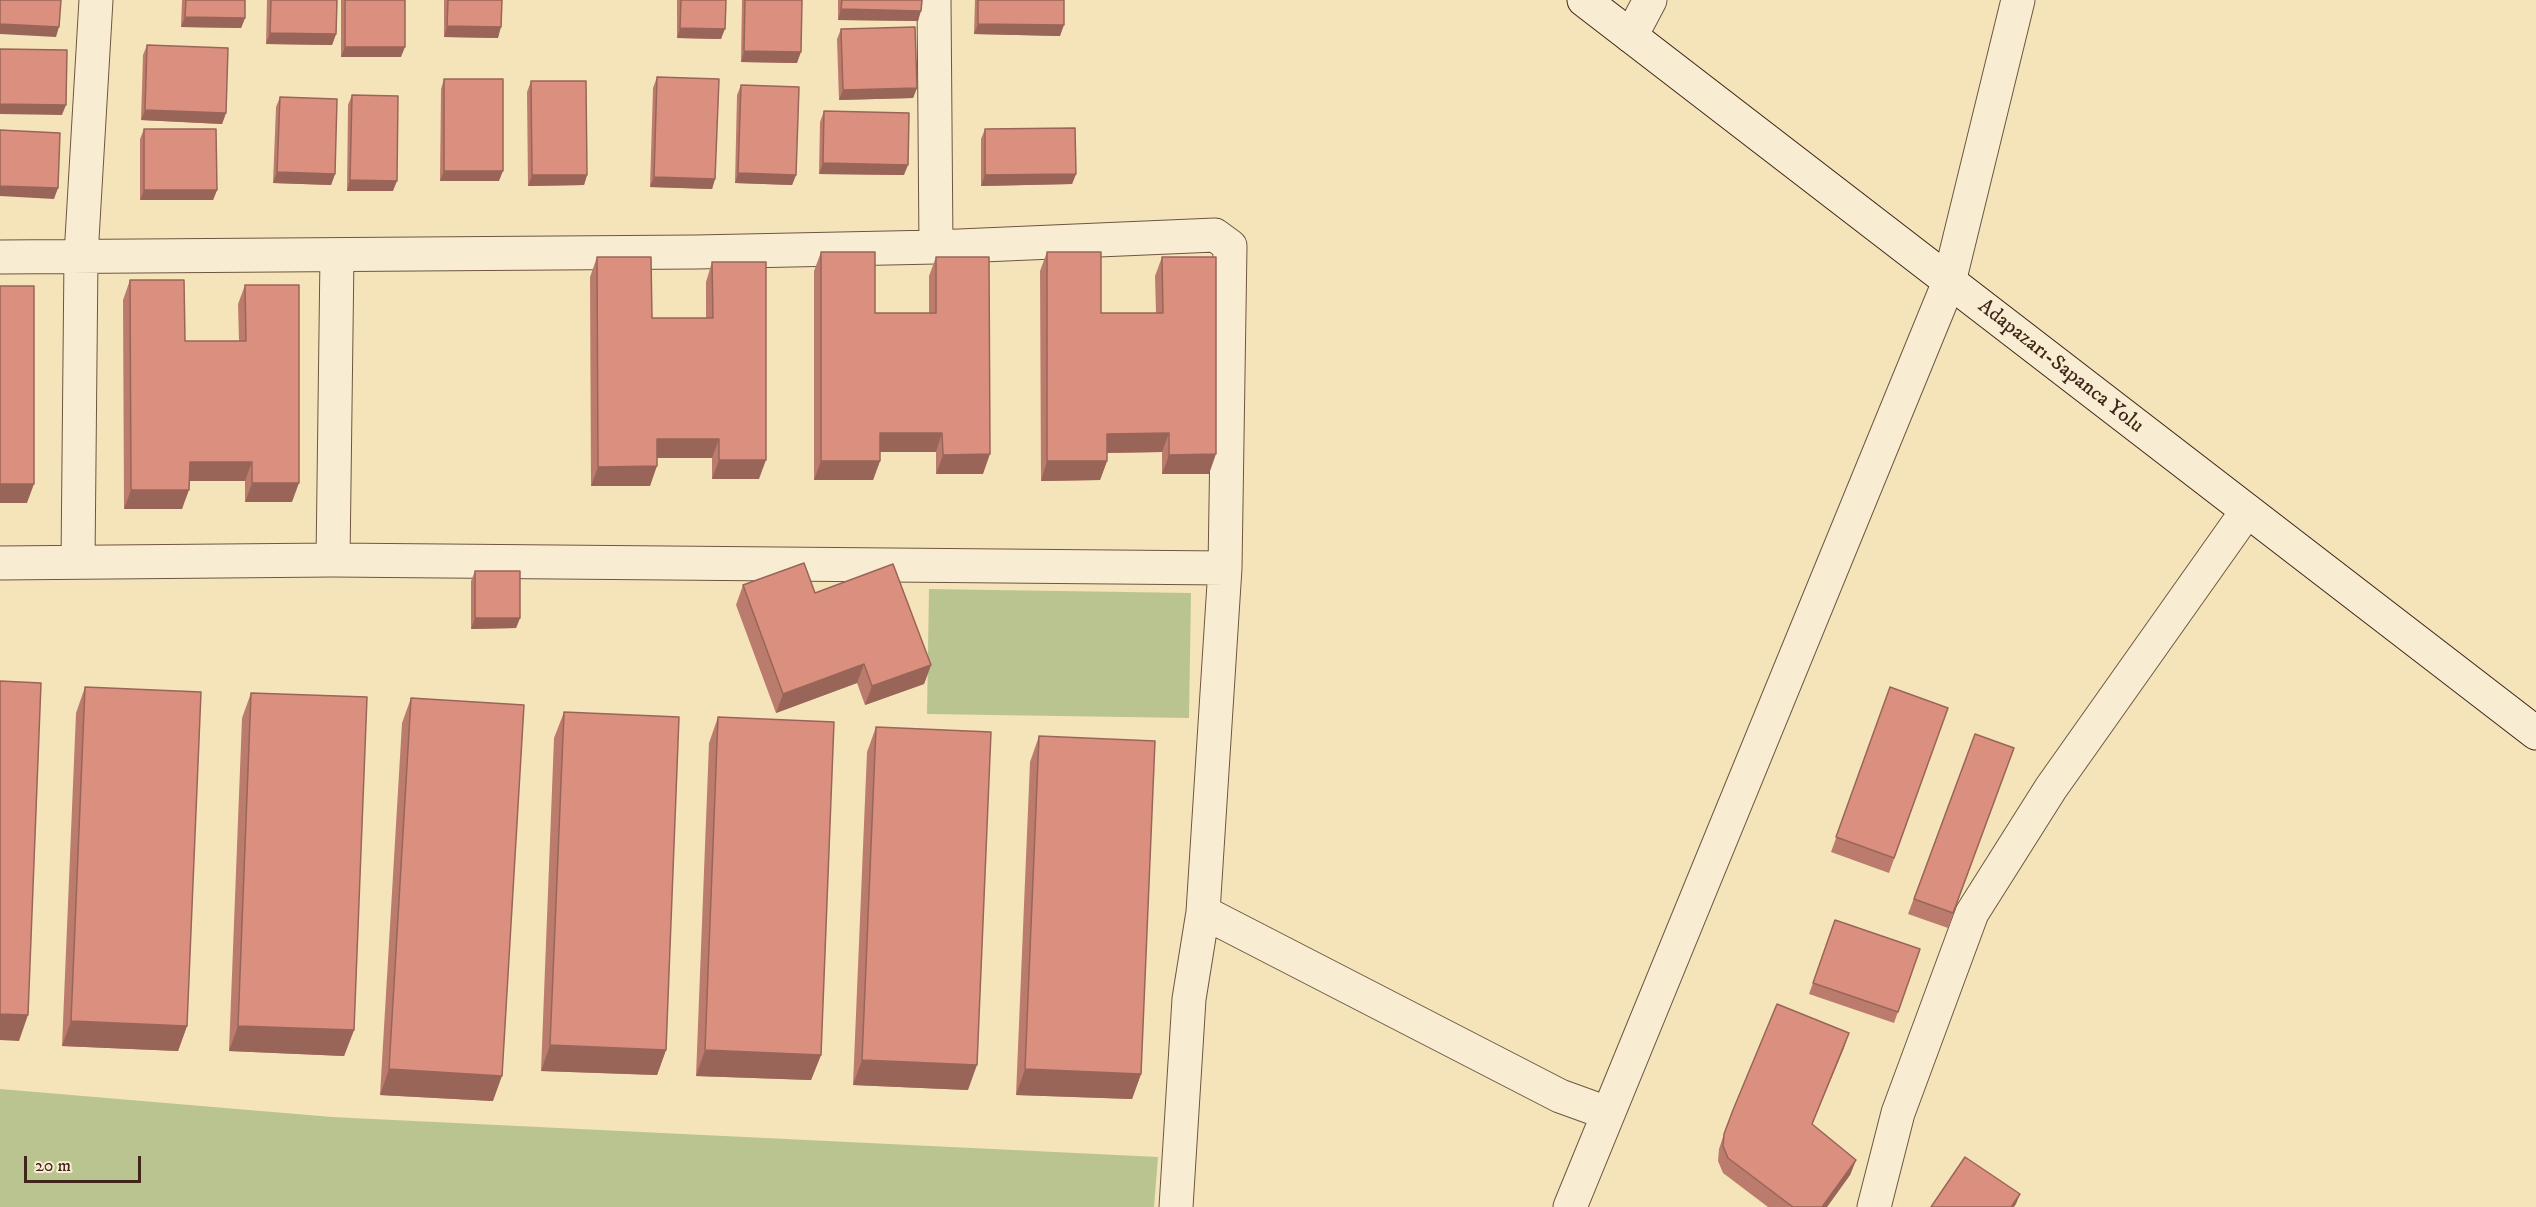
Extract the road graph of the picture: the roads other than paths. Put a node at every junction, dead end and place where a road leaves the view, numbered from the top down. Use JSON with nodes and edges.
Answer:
{"nodes":[{"id":1,"x":96,"y":0,"type":"edge"},
{"id":2,"x":934,"y":0,"type":"edge"},
{"id":3,"x":1584,"y":0,"type":"edge"},
{"id":4,"x":1650,"y":0,"type":"edge"},
{"id":5,"x":2018,"y":0,"type":"edge"},
{"id":6,"x":1631,"y":36,"type":"junction"},
{"id":7,"x":936,"y":248,"type":"junction"},
{"id":8,"x":337,"y":255,"type":"junction"},
{"id":9,"x":81,"y":256,"type":"junction"},
{"id":10,"x":0,"y":257,"type":"edge"},
{"id":11,"x":1949,"y":282,"type":"junction"},
{"id":12,"x":2247,"y":511,"type":"junction"},
{"id":13,"x":333,"y":560,"type":"junction"},
{"id":14,"x":78,"y":562,"type":"junction"},
{"id":15,"x":0,"y":563,"type":"edge"},
{"id":16,"x":1225,"y":568,"type":"junction"},
{"id":17,"x":2536,"y":733,"type":"edge"},
{"id":18,"x":1203,"y":912,"type":"junction"},
{"id":19,"x":1607,"y":1113,"type":"junction"},
{"id":20,"x":1176,"y":1207,"type":"edge"},
{"id":21,"x":1570,"y":1207,"type":"edge"},
{"id":22,"x":1874,"y":1207,"type":"edge"}],
"edges":[{"from":1,"to":9,"type":"street"},
{"from":2,"to":7,"type":"street"},
{"from":3,"to":6,"type":"street","name":"Adapazarı-Sapanca Yolu"},
{"from":4,"to":6,"type":"street"},
{"from":5,"to":11,"type":"street"},
{"from":6,"to":11,"type":"street","name":"Adapazarı-Sapanca Yolu"},
{"from":7,"to":8,"type":"street"},
{"from":7,"to":16,"type":"street"},
{"from":8,"to":9,"type":"street"},
{"from":8,"to":13,"type":"street"},
{"from":9,"to":10,"type":"street"},
{"from":9,"to":14,"type":"street"},
{"from":11,"to":12,"type":"street","name":"Adapazarı-Sapanca Yolu"},
{"from":11,"to":19,"type":"street"},
{"from":12,"to":17,"type":"street","name":"Adapazarı-Sapanca Yolu"},
{"from":12,"to":22,"type":"street"},
{"from":13,"to":14,"type":"street"},
{"from":13,"to":16,"type":"street"},
{"from":14,"to":15,"type":"street"},
{"from":16,"to":18,"type":"street"},
{"from":18,"to":19,"type":"street"},
{"from":18,"to":20,"type":"street"},
{"from":19,"to":21,"type":"street"}]}
